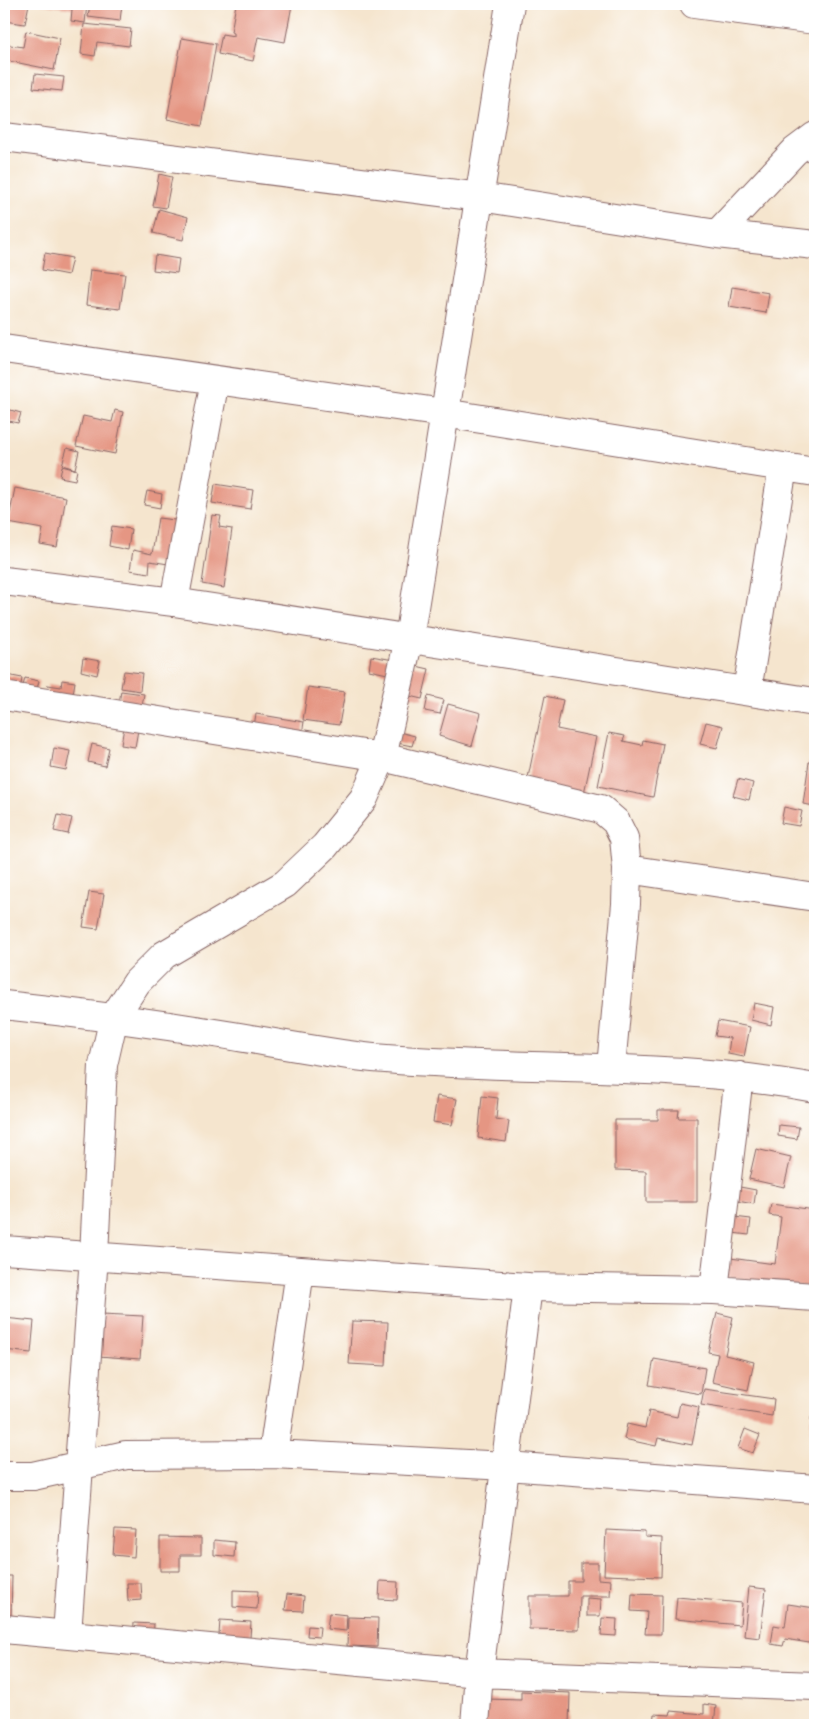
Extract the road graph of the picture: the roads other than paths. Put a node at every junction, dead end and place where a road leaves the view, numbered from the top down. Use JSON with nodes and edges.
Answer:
{"nodes":[{"id":1,"x":510,"y":4,"type":"edge"},
{"id":2,"x":694,"y":4,"type":"edge"},
{"id":3,"x":815,"y":20,"type":"edge"},
{"id":4,"x":815,"y":136,"type":"edge"},
{"id":5,"x":4,"y":137,"type":"edge"},
{"id":6,"x":480,"y":197,"type":"junction"},
{"id":7,"x":717,"y":234,"type":"junction"},
{"id":8,"x":815,"y":245,"type":"edge"},
{"id":9,"x":4,"y":349,"type":"edge"},
{"id":10,"x":215,"y":380,"type":"junction"},
{"id":11,"x":444,"y":413,"type":"junction"},
{"id":12,"x":783,"y":467,"type":"junction"},
{"id":13,"x":815,"y":472,"type":"edge"},
{"id":14,"x":4,"y":581,"type":"edge"},
{"id":15,"x":174,"y":602,"type":"junction"},
{"id":16,"x":409,"y":639,"type":"junction"},
{"id":17,"x":747,"y":691,"type":"junction"},
{"id":18,"x":4,"y":696,"type":"edge"},
{"id":19,"x":815,"y":702,"type":"edge"},
{"id":20,"x":382,"y":757,"type":"junction"},
{"id":21,"x":627,"y":870,"type":"junction"},
{"id":22,"x":815,"y":897,"type":"edge"},
{"id":23,"x":4,"y":1005,"type":"edge"},
{"id":24,"x":114,"y":1017,"type":"junction"},
{"id":25,"x":611,"y":1067,"type":"junction"},
{"id":26,"x":739,"y":1076,"type":"junction"},
{"id":27,"x":815,"y":1087,"type":"edge"},
{"id":28,"x":4,"y":1250,"type":"edge"},
{"id":29,"x":94,"y":1256,"type":"junction"},
{"id":30,"x":300,"y":1270,"type":"junction"},
{"id":31,"x":528,"y":1287,"type":"junction"},
{"id":32,"x":714,"y":1290,"type":"junction"},
{"id":33,"x":815,"y":1298,"type":"edge"},
{"id":34,"x":273,"y":1454,"type":"junction"},
{"id":35,"x":79,"y":1465,"type":"junction"},
{"id":36,"x":507,"y":1466,"type":"junction"},
{"id":37,"x":4,"y":1476,"type":"edge"},
{"id":38,"x":815,"y":1489,"type":"edge"},
{"id":39,"x":4,"y":1629,"type":"edge"},
{"id":40,"x":67,"y":1634,"type":"junction"},
{"id":41,"x":479,"y":1673,"type":"junction"},
{"id":42,"x":815,"y":1686,"type":"edge"},
{"id":43,"x":475,"y":1725,"type":"edge"}],
"edges":[{"from":1,"to":6,"type":"street"},
{"from":2,"to":3,"type":"street"},
{"from":4,"to":7,"type":"street"},
{"from":5,"to":6,"type":"street"},
{"from":6,"to":7,"type":"street"},
{"from":6,"to":11,"type":"street"},
{"from":7,"to":8,"type":"street"},
{"from":9,"to":10,"type":"street"},
{"from":10,"to":11,"type":"street"},
{"from":10,"to":15,"type":"street"},
{"from":11,"to":12,"type":"street"},
{"from":11,"to":16,"type":"street"},
{"from":12,"to":13,"type":"street"},
{"from":12,"to":17,"type":"street"},
{"from":14,"to":15,"type":"street"},
{"from":15,"to":16,"type":"street"},
{"from":16,"to":17,"type":"street"},
{"from":16,"to":20,"type":"street"},
{"from":17,"to":19,"type":"street"},
{"from":18,"to":20,"type":"street"},
{"from":20,"to":21,"type":"street"},
{"from":20,"to":24,"type":"street"},
{"from":21,"to":22,"type":"street"},
{"from":21,"to":25,"type":"street"},
{"from":23,"to":24,"type":"street"},
{"from":24,"to":25,"type":"street"},
{"from":24,"to":29,"type":"street"},
{"from":25,"to":26,"type":"street"},
{"from":26,"to":27,"type":"street"},
{"from":26,"to":32,"type":"street"},
{"from":28,"to":29,"type":"street"},
{"from":29,"to":30,"type":"street"},
{"from":29,"to":35,"type":"street"},
{"from":30,"to":31,"type":"street"},
{"from":30,"to":34,"type":"street"},
{"from":31,"to":32,"type":"street"},
{"from":31,"to":36,"type":"street"},
{"from":32,"to":33,"type":"street"},
{"from":34,"to":35,"type":"street"},
{"from":34,"to":36,"type":"street"},
{"from":35,"to":37,"type":"street"},
{"from":35,"to":40,"type":"street"},
{"from":36,"to":38,"type":"street"},
{"from":36,"to":41,"type":"street"},
{"from":39,"to":40,"type":"street"},
{"from":40,"to":41,"type":"street"},
{"from":41,"to":42,"type":"street"},
{"from":41,"to":43,"type":"street"}]}
